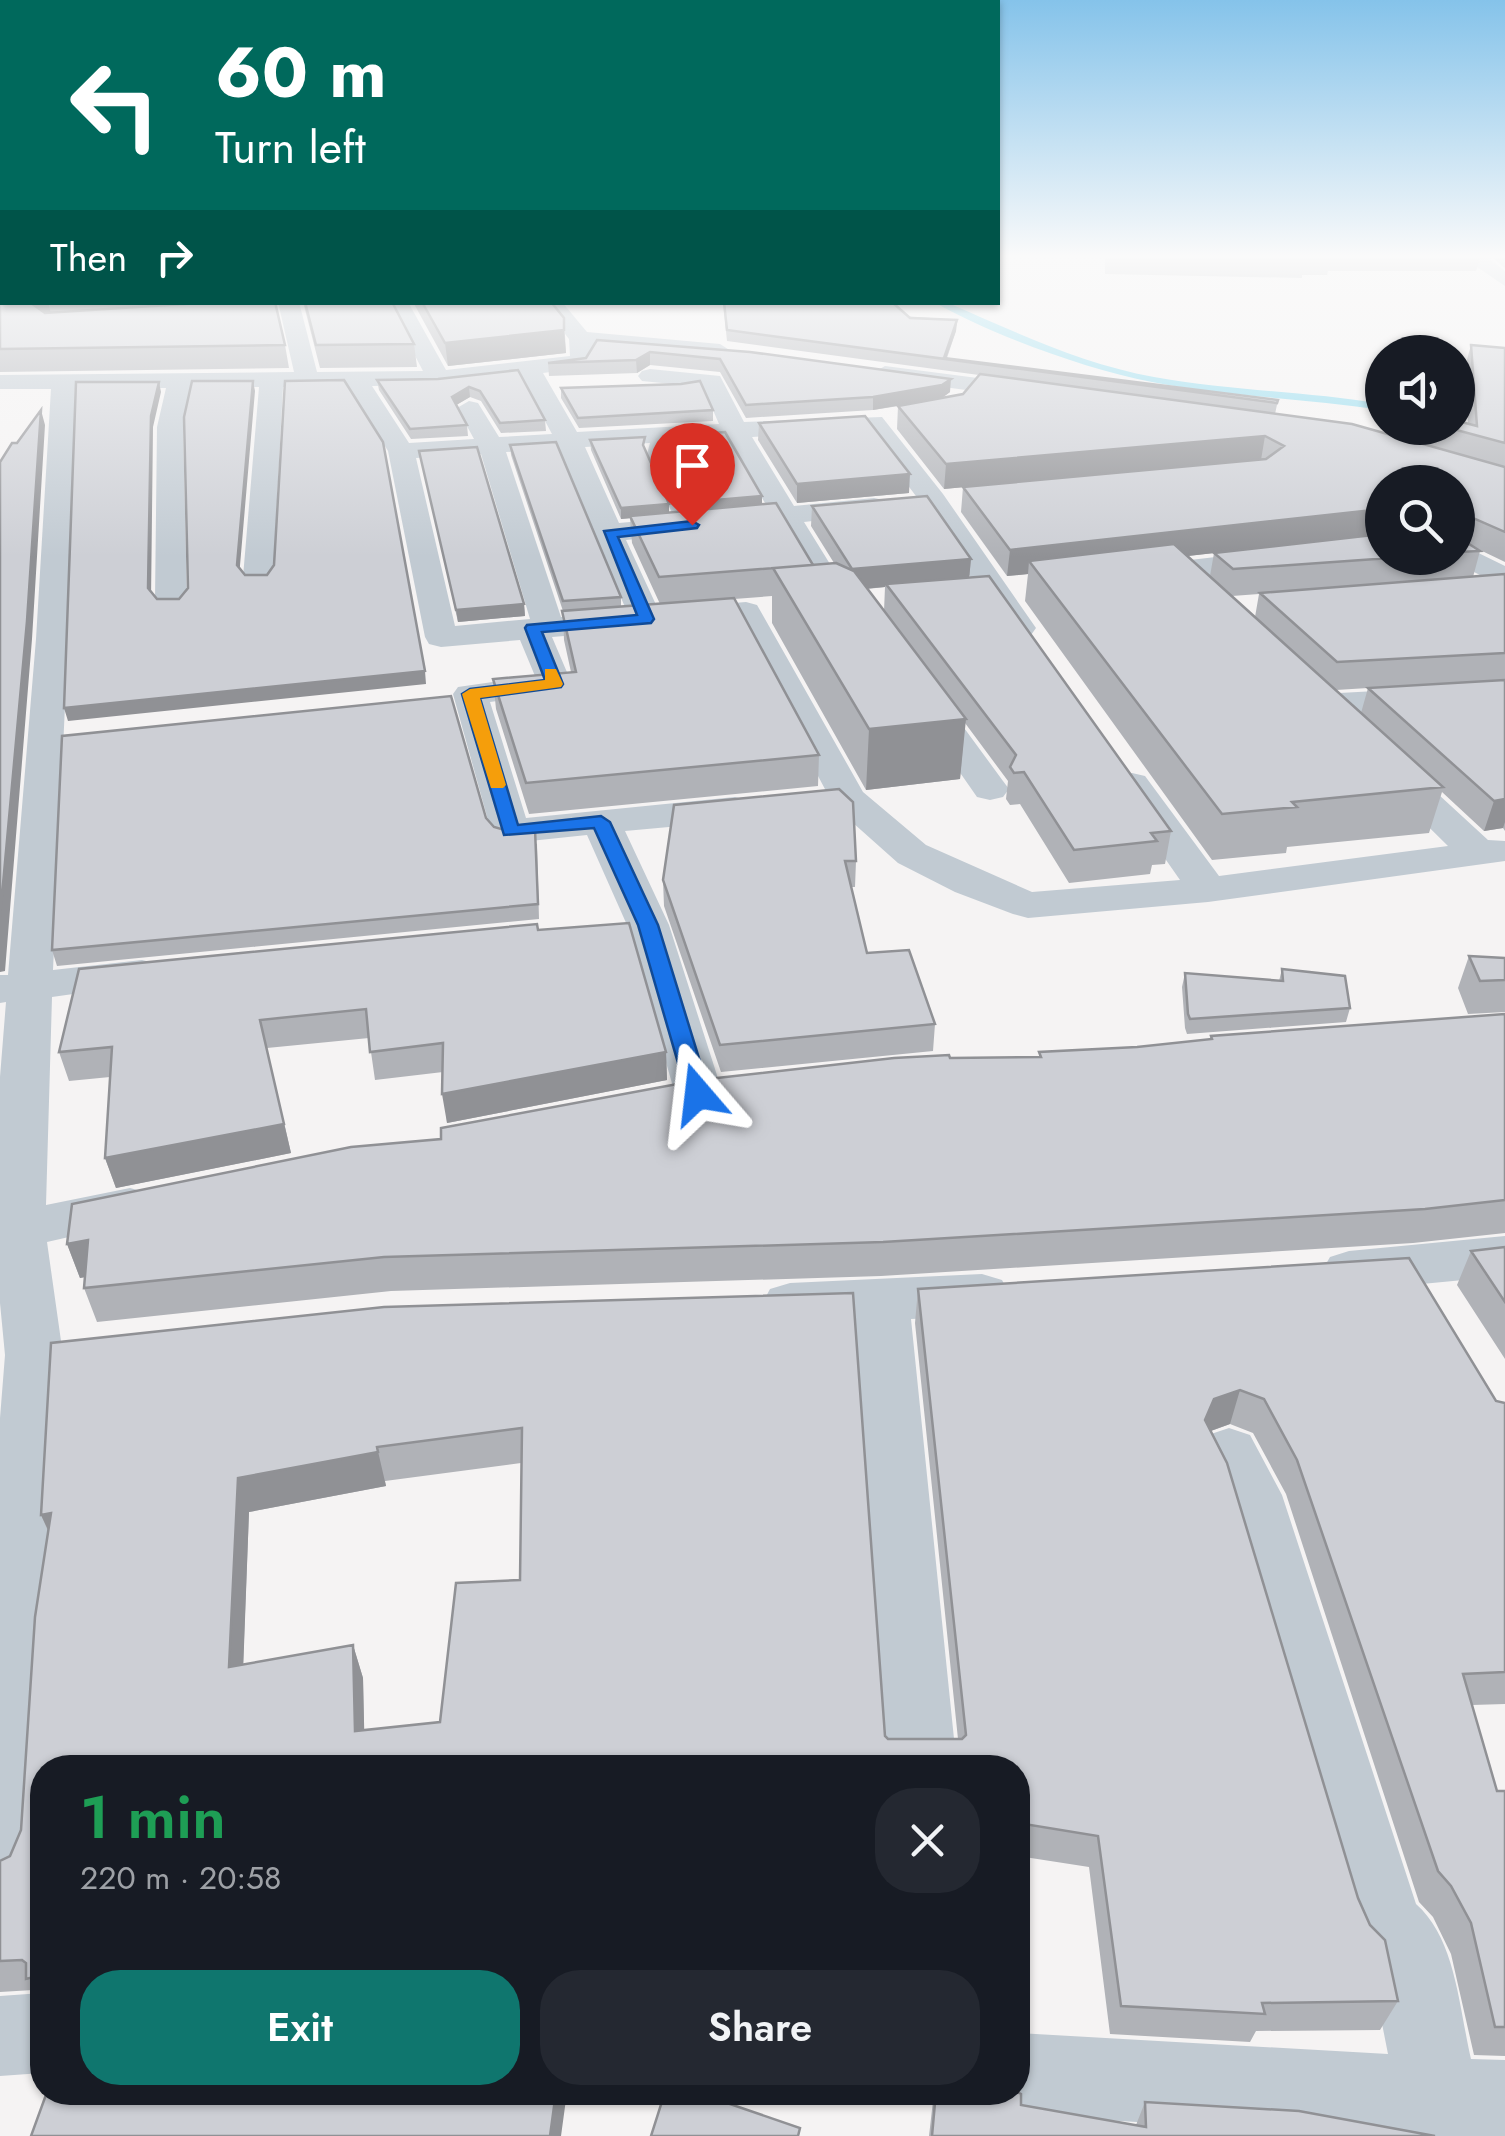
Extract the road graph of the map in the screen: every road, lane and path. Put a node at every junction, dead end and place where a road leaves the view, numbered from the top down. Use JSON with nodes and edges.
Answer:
{"nodes":[{"id":1,"x":299,"y":358,"type":"edge"},
{"id":2,"x":428,"y":358,"type":"edge"},
{"id":3,"x":567,"y":358,"type":"edge"},
{"id":4,"x":582,"y":358,"type":"edge"},
{"id":5,"x":47,"y":367,"type":"junction"},
{"id":6,"x":866,"y":370,"type":"edge"},
{"id":7,"x":439,"y":378,"type":"junction"},
{"id":8,"x":356,"y":379,"type":"junction"},
{"id":9,"x":535,"y":379,"type":"junction"},
{"id":10,"x":180,"y":380,"type":"junction"},
{"id":11,"x":271,"y":380,"type":"junction"},
{"id":12,"x":307,"y":380,"type":"junction"},
{"id":13,"x":5,"y":382,"type":"edge"},
{"id":14,"x":574,"y":388,"type":"edge"},
{"id":15,"x":1061,"y":396,"type":"edge"},
{"id":16,"x":634,"y":397,"type":"junction"},
{"id":17,"x":468,"y":408,"type":"dead end"},
{"id":18,"x":908,"y":415,"type":"edge"},
{"id":19,"x":873,"y":422,"type":"junction"},
{"id":20,"x":735,"y":430,"type":"junction"},
{"id":21,"x":568,"y":439,"type":"junction"},
{"id":22,"x":491,"y":445,"type":"junction"},
{"id":23,"x":401,"y":450,"type":"junction"},
{"id":24,"x":972,"y":497,"type":"edge"},
{"id":25,"x":933,"y":500,"type":"junction"},
{"id":26,"x":786,"y":514,"type":"junction"},
{"id":27,"x":692,"y":525,"type":"junction"},
{"id":28,"x":609,"y":534,"type":"junction"},
{"id":29,"x":1365,"y":549,"type":"edge"},
{"id":30,"x":1475,"y":561,"type":"edge"},
{"id":31,"x":1177,"y":571,"type":"junction"},
{"id":32,"x":258,"y":577,"type":"edge"},
{"id":33,"x":1505,"y":578,"type":"edge"},
{"id":34,"x":1104,"y":579,"type":"edge"},
{"id":35,"x":1030,"y":587,"type":"edge"},
{"id":36,"x":1505,"y":588,"type":"edge"},
{"id":37,"x":994,"y":591,"type":"junction"},
{"id":38,"x":1467,"y":591,"type":"edge"},
{"id":39,"x":955,"y":594,"type":"edge"},
{"id":40,"x":1205,"y":598,"type":"edge"},
{"id":41,"x":170,"y":600,"type":"edge"},
{"id":42,"x":838,"y":604,"type":"junction"},
{"id":43,"x":746,"y":612,"type":"junction"},
{"id":44,"x":877,"y":616,"type":"edge"},
{"id":45,"x":646,"y":619,"type":"junction"},
{"id":46,"x":540,"y":628,"type":"junction"},
{"id":47,"x":1039,"y":654,"type":"edge"},
{"id":48,"x":1292,"y":678,"type":"edge"},
{"id":49,"x":910,"y":679,"type":"edge"},
{"id":50,"x":470,"y":694,"type":"junction"},
{"id":51,"x":1505,"y":694,"type":"edge"},
{"id":52,"x":432,"y":698,"type":"edge"},
{"id":53,"x":1321,"y":705,"type":"junction"},
{"id":54,"x":1118,"y":764,"type":"edge"},
{"id":55,"x":990,"y":788,"type":"dead end"},
{"id":56,"x":810,"y":801,"type":"junction"},
{"id":57,"x":601,"y":822,"type":"junction"},
{"id":58,"x":1492,"y":851,"type":"edge"},
{"id":59,"x":1208,"y":890,"type":"junction"},
{"id":60,"x":184,"y":969,"type":"edge"},
{"id":61,"x":15,"y":987,"type":"edge"},
{"id":62,"x":646,"y":1103,"type":"edge"},
{"id":63,"x":174,"y":1197,"type":"edge"},
{"id":64,"x":10,"y":1231,"type":"edge"},
{"id":65,"x":1505,"y":1256,"type":"edge"},
{"id":66,"x":1412,"y":1267,"type":"junction"},
{"id":67,"x":1294,"y":1275,"type":"edge"},
{"id":68,"x":1038,"y":1292,"type":"edge"},
{"id":69,"x":881,"y":1302,"type":"junction"},
{"id":70,"x":744,"y":1306,"type":"edge"},
{"id":71,"x":1444,"y":1317,"type":"edge"},
{"id":72,"x":93,"y":1349,"type":"edge"},
{"id":73,"x":34,"y":1355,"type":"junction"},
{"id":74,"x":1229,"y":1453,"type":"dead end"},
{"id":75,"x":920,"y":1755,"type":"edge"},
{"id":76,"x":0,"y":1860,"type":"edge"},
{"id":77,"x":30,"y":2034,"type":"edge"},
{"id":78,"x":0,"y":2036,"type":"edge"},
{"id":79,"x":1030,"y":2075,"type":"edge"},
{"id":80,"x":1472,"y":2099,"type":"edge"}],
"edges":[{"from":1,"to":12,"type":"street"},
{"from":2,"to":7,"type":"street"},
{"from":3,"to":9,"type":"street"},
{"from":4,"to":16,"type":"street"},
{"from":5,"to":10,"type":"street"},
{"from":5,"to":13,"type":"street"},
{"from":5,"to":13,"type":"street"},
{"from":5,"to":61,"type":"street"},
{"from":6,"to":15,"type":"street"},
{"from":7,"to":8,"type":"street"},
{"from":7,"to":9,"type":"street"},
{"from":8,"to":12,"type":"street"},
{"from":8,"to":23,"type":"street"},
{"from":9,"to":14,"type":"street"},
{"from":9,"to":21,"type":"street"},
{"from":10,"to":11,"type":"street"},
{"from":10,"to":41,"type":"street"},
{"from":11,"to":12,"type":"street"},
{"from":11,"to":32,"type":"street"},
{"from":16,"to":20,"type":"street"},
{"from":16,"to":20,"type":"street"},
{"from":16,"to":21,"type":"street"},
{"from":16,"to":27,"type":"street"},
{"from":17,"to":22,"type":"street"},
{"from":18,"to":19,"type":"street"},
{"from":19,"to":20,"type":"street"},
{"from":19,"to":25,"type":"street"},
{"from":20,"to":26,"type":"street"},
{"from":21,"to":22,"type":"street"},
{"from":21,"to":28,"type":"street"},
{"from":22,"to":23,"type":"street"},
{"from":22,"to":46,"type":"street"},
{"from":23,"to":46,"type":"street"},
{"from":24,"to":25,"type":"street"},
{"from":25,"to":26,"type":"street"},
{"from":25,"to":37,"type":"street"},
{"from":26,"to":27,"type":"street"},
{"from":26,"to":42,"type":"street"},
{"from":27,"to":28,"type":"street"},
{"from":28,"to":45,"type":"street"},
{"from":29,"to":31,"type":"street"},
{"from":30,"to":33,"type":"street"},
{"from":31,"to":34,"type":"street"},
{"from":31,"to":40,"type":"street"},
{"from":35,"to":37,"type":"street"},
{"from":36,"to":38,"type":"street"},
{"from":37,"to":39,"type":"street"},
{"from":37,"to":47,"type":"street"},
{"from":42,"to":43,"type":"street"},
{"from":42,"to":44,"type":"street"},
{"from":43,"to":45,"type":"street"},
{"from":43,"to":56,"type":"street"},
{"from":45,"to":46,"type":"street"},
{"from":46,"to":50,"type":"street"},
{"from":48,"to":53,"type":"street"},
{"from":49,"to":55,"type":"street"},
{"from":50,"to":52,"type":"street"},
{"from":50,"to":57,"type":"street"},
{"from":51,"to":53,"type":"street"},
{"from":53,"to":58,"type":"street"},
{"from":54,"to":59,"type":"street"},
{"from":56,"to":57,"type":"street"},
{"from":56,"to":59,"type":"street"},
{"from":57,"to":62,"type":"street"},
{"from":58,"to":59,"type":"street"},
{"from":60,"to":61,"type":"street"},
{"from":61,"to":64,"type":"street"},
{"from":63,"to":64,"type":"street"},
{"from":64,"to":73,"type":"street"},
{"from":65,"to":66,"type":"street"},
{"from":66,"to":67,"type":"street"},
{"from":66,"to":71,"type":"street"},
{"from":68,"to":69,"type":"street"},
{"from":69,"to":70,"type":"street"},
{"from":69,"to":75,"type":"street"},
{"from":72,"to":73,"type":"street"},
{"from":73,"to":76,"type":"street"},
{"from":74,"to":80,"type":"street"},
{"from":77,"to":78,"type":"street"},
{"from":79,"to":80,"type":"street"}]}
